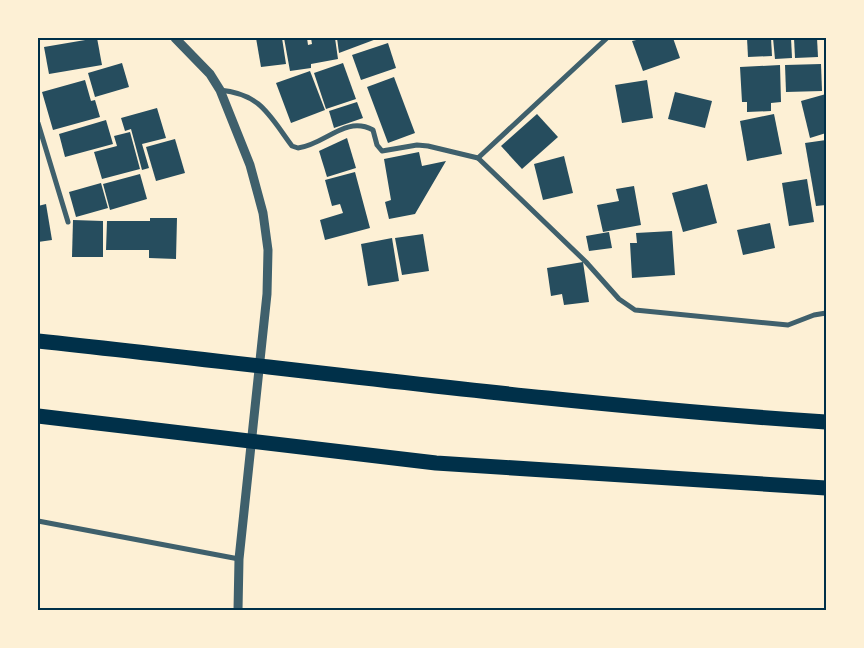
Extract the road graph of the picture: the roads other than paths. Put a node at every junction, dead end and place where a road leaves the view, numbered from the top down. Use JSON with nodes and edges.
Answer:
{"nodes":[{"id":1,"x":175,"y":38,"type":"edge"},
{"id":2,"x":608,"y":38,"type":"edge"},
{"id":3,"x":220,"y":90,"type":"junction"},
{"id":4,"x":38,"y":123,"type":"edge"},
{"id":5,"x":478,"y":158,"type":"junction"},
{"id":6,"x":68,"y":222,"type":"dead end"},
{"id":7,"x":826,"y":313,"type":"edge"},
{"id":8,"x":38,"y":341,"type":"edge"},
{"id":9,"x":38,"y":416,"type":"edge"},
{"id":10,"x":826,"y":422,"type":"edge"},
{"id":11,"x":826,"y":488,"type":"edge"},
{"id":12,"x":38,"y":521,"type":"edge"},
{"id":13,"x":238,"y":559,"type":"junction"},
{"id":14,"x":238,"y":610,"type":"edge"}],
"edges":[{"from":1,"to":3,"type":"street"},
{"from":2,"to":5,"type":"street"},
{"from":3,"to":5,"type":"street"},
{"from":3,"to":13,"type":"street"},
{"from":4,"to":6,"type":"street"},
{"from":5,"to":7,"type":"street"},
{"from":8,"to":10,"type":"highway"},
{"from":9,"to":11,"type":"highway"},
{"from":12,"to":13,"type":"street"},
{"from":13,"to":14,"type":"street"}]}
